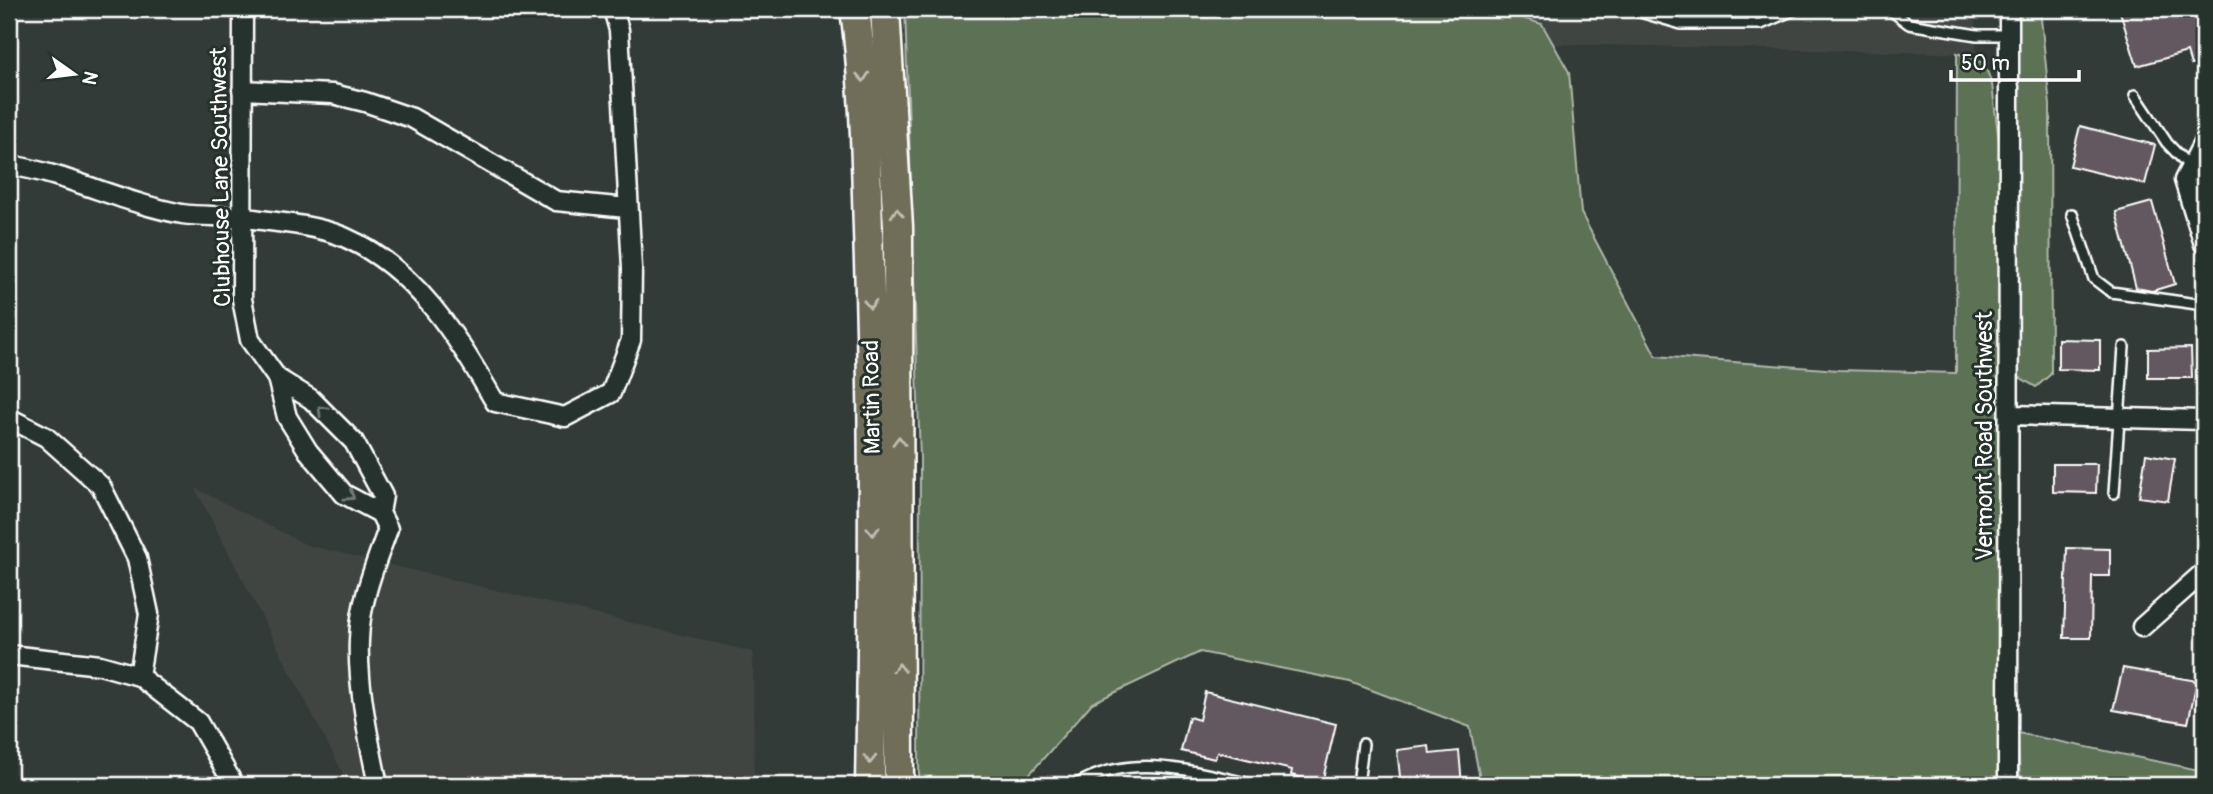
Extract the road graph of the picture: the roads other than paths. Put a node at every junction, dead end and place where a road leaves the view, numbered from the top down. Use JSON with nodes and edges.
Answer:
{"nodes":[{"id":1,"x":243,"y":9,"type":"edge"},
{"id":2,"x":613,"y":9,"type":"edge"},
{"id":3,"x":855,"y":9,"type":"edge"},
{"id":4,"x":885,"y":9,"type":"edge"},
{"id":5,"x":1630,"y":9,"type":"edge"},
{"id":6,"x":1796,"y":9,"type":"edge"},
{"id":7,"x":1889,"y":9,"type":"edge"},
{"id":8,"x":2009,"y":9,"type":"edge"},
{"id":9,"x":2009,"y":36,"type":"junction"},
{"id":10,"x":242,"y":90,"type":"junction"},
{"id":11,"x":2135,"y":96,"type":"dead end"},
{"id":12,"x":2204,"y":141,"type":"edge"},
{"id":13,"x":9,"y":165,"type":"edge"},
{"id":14,"x":2190,"y":167,"type":"junction"},
{"id":15,"x":627,"y":208,"type":"junction"},
{"id":16,"x":2072,"y":214,"type":"dead end"},
{"id":17,"x":243,"y":218,"type":"junction"},
{"id":18,"x":2204,"y":244,"type":"edge"},
{"id":19,"x":2204,"y":305,"type":"edge"},
{"id":20,"x":2124,"y":347,"type":"dead end"},
{"id":21,"x":277,"y":378,"type":"junction"},
{"id":22,"x":2009,"y":415,"type":"junction"},
{"id":23,"x":9,"y":418,"type":"edge"},
{"id":24,"x":2119,"y":418,"type":"junction"},
{"id":25,"x":2204,"y":420,"type":"edge"},
{"id":26,"x":2114,"y":493,"type":"dead end"},
{"id":27,"x":380,"y":513,"type":"junction"},
{"id":28,"x":2204,"y":572,"type":"edge"},
{"id":29,"x":2142,"y":627,"type":"dead end"},
{"id":30,"x":9,"y":655,"type":"edge"},
{"id":31,"x":139,"y":676,"type":"junction"},
{"id":32,"x":1363,"y":744,"type":"dead end"},
{"id":33,"x":1206,"y":780,"type":"edge"},
{"id":34,"x":234,"y":785,"type":"edge"},
{"id":35,"x":378,"y":785,"type":"edge"},
{"id":36,"x":870,"y":785,"type":"edge"},
{"id":37,"x":899,"y":785,"type":"edge"},
{"id":38,"x":1076,"y":785,"type":"edge"},
{"id":39,"x":1255,"y":785,"type":"edge"},
{"id":40,"x":1358,"y":785,"type":"edge"},
{"id":41,"x":2008,"y":785,"type":"edge"}],
"edges":[{"from":1,"to":10,"type":"street","name":"Clubhouse Lane Southwest"},
{"from":2,"to":15,"type":"street"},
{"from":3,"to":36,"type":"main road","name":"Martin Road","one_way":true},
{"from":37,"to":4,"type":"main road","name":"Martin Road","one_way":true},
{"from":5,"to":6,"type":"lane"},
{"from":7,"to":9,"type":"lane"},
{"from":8,"to":9,"type":"street","name":"Vermont Road Southwest"},
{"from":9,"to":22,"type":"street","name":"Vermont Road Southwest"},
{"from":10,"to":15,"type":"street"},
{"from":10,"to":17,"type":"street","name":"Clubhouse Lane Southwest"},
{"from":11,"to":14,"type":"lane"},
{"from":12,"to":14,"type":"street"},
{"from":13,"to":17,"type":"street"},
{"from":14,"to":18,"type":"street"},
{"from":15,"to":17,"type":"street"},
{"from":16,"to":19,"type":"lane"},
{"from":17,"to":21,"type":"street","name":"Clubhouse Lane Southwest"},
{"from":20,"to":24,"type":"lane"},
{"from":21,"to":27,"type":"street","name":"Clubhouse Lane Southwest","one_way":true},
{"from":27,"to":21,"type":"street","name":"Clubhouse Lane Southwest","one_way":true},
{"from":22,"to":24,"type":"street"},
{"from":22,"to":41,"type":"street","name":"Vermont Road Southwest"},
{"from":23,"to":31,"type":"street"},
{"from":24,"to":25,"type":"street"},
{"from":24,"to":26,"type":"lane"},
{"from":27,"to":35,"type":"street","name":"Clubhouse Lane Southwest"},
{"from":28,"to":29,"type":"street"},
{"from":30,"to":31,"type":"street"},
{"from":31,"to":34,"type":"street"},
{"from":32,"to":40,"type":"lane"},
{"from":33,"to":38,"type":"lane"},
{"from":33,"to":39,"type":"lane"}]}
